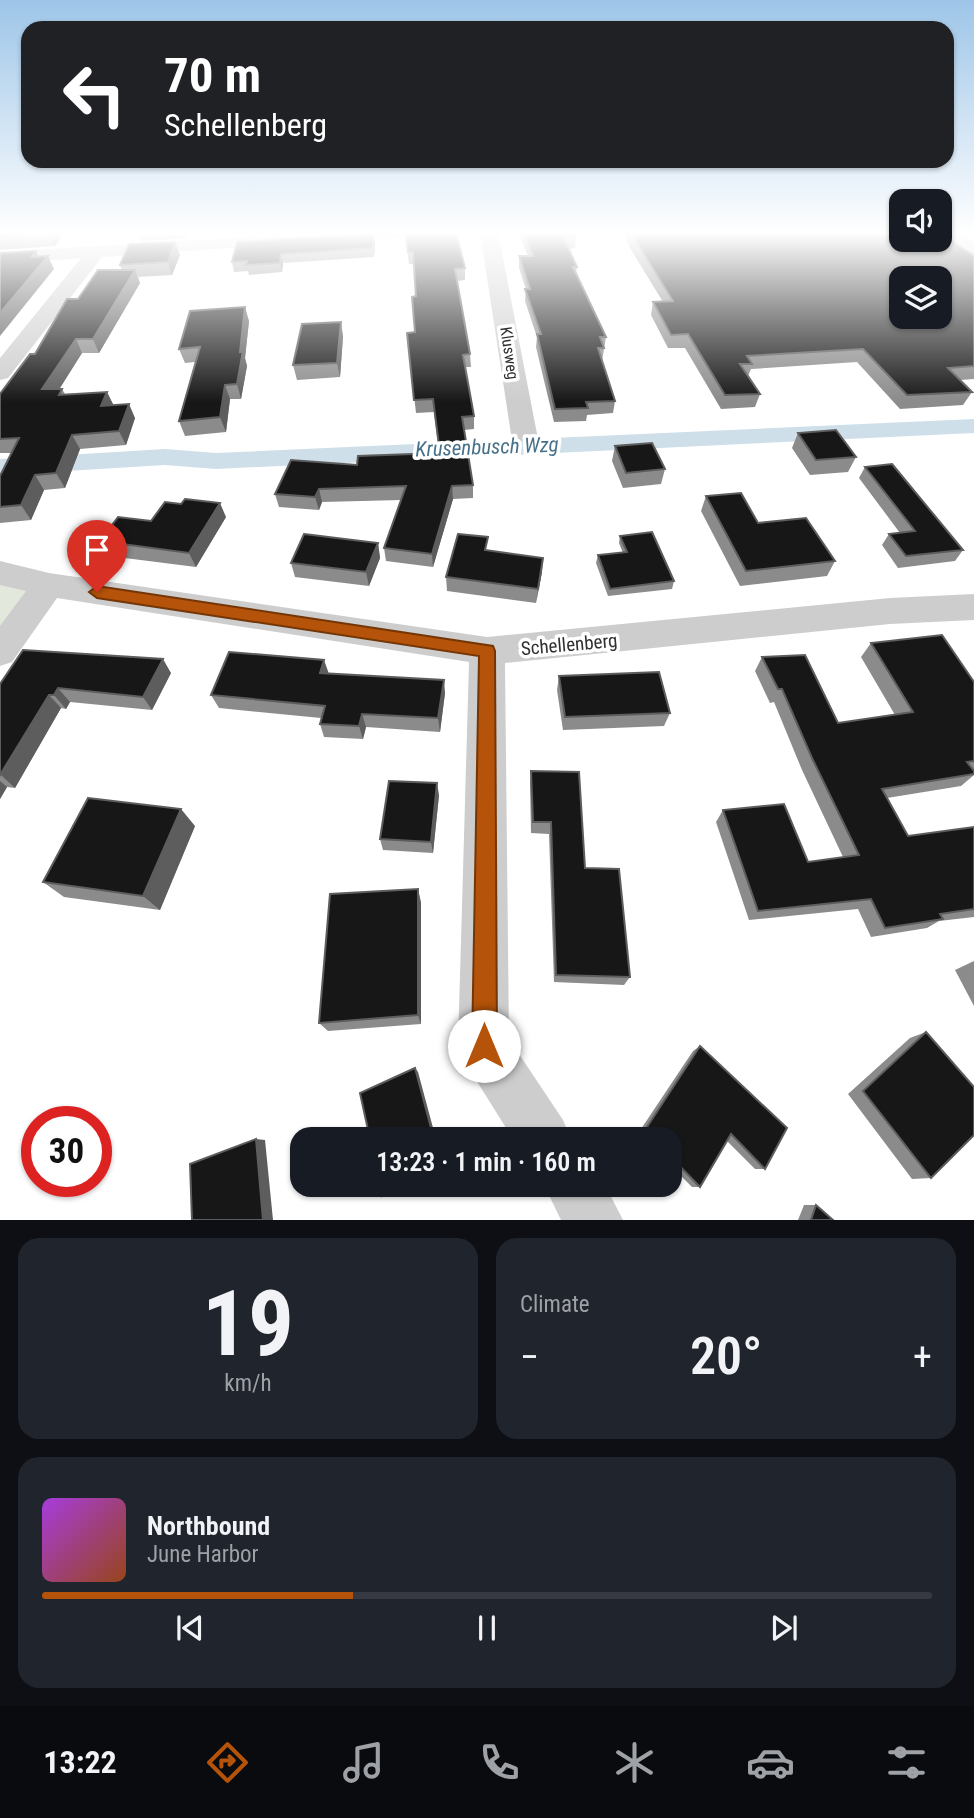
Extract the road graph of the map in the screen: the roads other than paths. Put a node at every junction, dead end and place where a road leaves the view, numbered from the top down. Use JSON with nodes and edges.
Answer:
{"nodes":[{"id":1,"x":67,"y":289,"type":"edge"},
{"id":2,"x":498,"y":289,"type":"edge"},
{"id":3,"x":0,"y":373,"type":"edge"},
{"id":4,"x":524,"y":433,"type":"dead end"},
{"id":5,"x":0,"y":573,"type":"edge"},
{"id":6,"x":49,"y":585,"type":"junction"},
{"id":7,"x":971,"y":612,"type":"edge"},
{"id":8,"x":487,"y":651,"type":"junction"},
{"id":9,"x":0,"y":653,"type":"edge"},
{"id":10,"x":536,"y":1127,"type":"edge"},
{"id":11,"x":580,"y":1197,"type":"edge"},
{"id":12,"x":594,"y":1220,"type":"edge"}],
"edges":[{"from":1,"to":3,"type":"street"},
{"from":2,"to":4,"type":"street","name":"Klusweg"},
{"from":5,"to":6,"type":"street","name":"Schellenberg"},
{"from":6,"to":8,"type":"street","name":"Schellenberg"},
{"from":6,"to":9,"type":"street"},
{"from":7,"to":8,"type":"street","name":"Schellenberg"},
{"from":8,"to":10,"type":"street"},
{"from":11,"to":12,"type":"street"}]}
